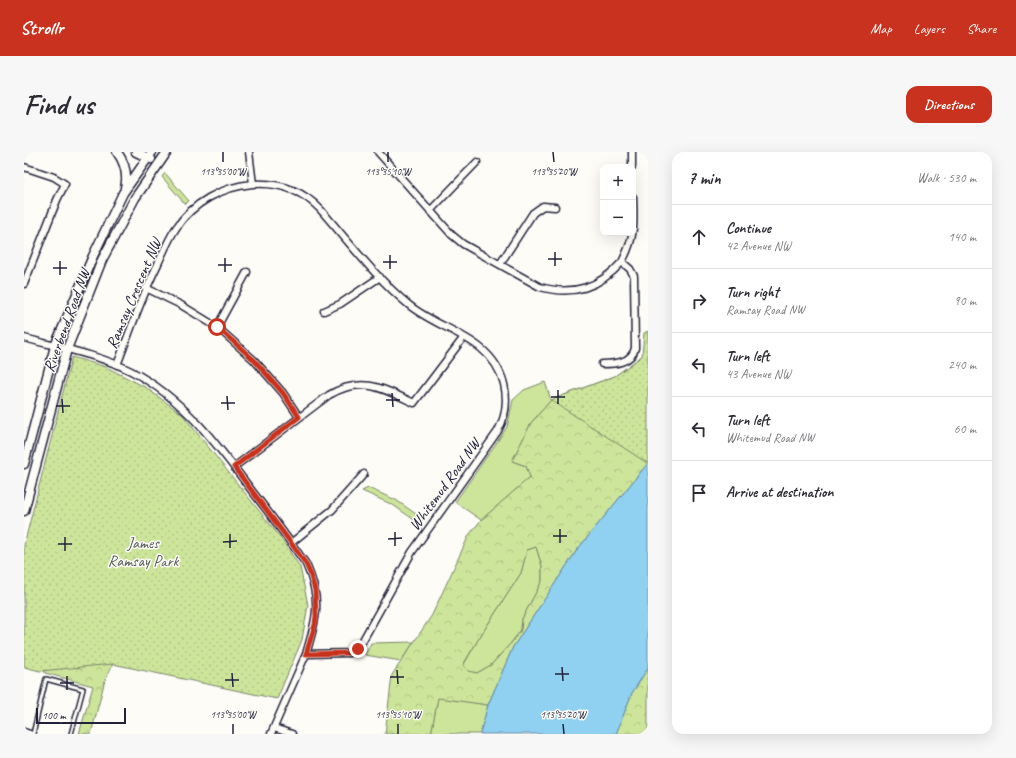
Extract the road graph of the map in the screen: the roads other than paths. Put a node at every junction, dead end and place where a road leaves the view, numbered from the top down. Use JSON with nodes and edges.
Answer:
{"nodes":[{"id":1,"x":117,"y":152,"type":"edge"},
{"id":2,"x":136,"y":152,"type":"edge"},
{"id":3,"x":167,"y":152,"type":"edge"},
{"id":4,"x":249,"y":152,"type":"edge"},
{"id":5,"x":379,"y":152,"type":"edge"},
{"id":6,"x":632,"y":152,"type":"edge"},
{"id":7,"x":150,"y":155,"type":"edge"},
{"id":8,"x":477,"y":162,"type":"dead end"},
{"id":9,"x":158,"y":163,"type":"junction"},
{"id":10,"x":632,"y":164,"type":"edge"},
{"id":11,"x":24,"y":168,"type":"edge"},
{"id":12,"x":253,"y":184,"type":"junction"},
{"id":13,"x":124,"y":192,"type":"junction"},
{"id":14,"x":633,"y":200,"type":"edge"},
{"id":15,"x":555,"y":207,"type":"dead end"},
{"id":16,"x":430,"y":211,"type":"junction"},
{"id":17,"x":622,"y":262,"type":"junction"},
{"id":18,"x":500,"y":264,"type":"junction"},
{"id":19,"x":247,"y":272,"type":"dead end"},
{"id":20,"x":380,"y":277,"type":"junction"},
{"id":21,"x":24,"y":284,"type":"edge"},
{"id":22,"x":146,"y":288,"type":"junction"},
{"id":23,"x":324,"y":311,"type":"dead end"},
{"id":24,"x":217,"y":327,"type":"junction"},
{"id":25,"x":464,"y":337,"type":"junction"},
{"id":26,"x":24,"y":338,"type":"edge"},
{"id":27,"x":55,"y":346,"type":"junction"},
{"id":28,"x":67,"y":349,"type":"junction"},
{"id":29,"x":602,"y":364,"type":"dead end"},
{"id":30,"x":117,"y":365,"type":"junction"},
{"id":31,"x":506,"y":397,"type":"joint"},
{"id":32,"x":299,"y":417,"type":"junction"},
{"id":33,"x":24,"y":464,"type":"edge"},
{"id":34,"x":234,"y":467,"type":"junction"},
{"id":35,"x":364,"y":474,"type":"dead end"},
{"id":36,"x":24,"y":511,"type":"edge"},
{"id":37,"x":291,"y":543,"type":"junction"},
{"id":38,"x":306,"y":654,"type":"junction"},
{"id":39,"x":274,"y":728,"type":"junction"},
{"id":40,"x":24,"y":732,"type":"edge"},
{"id":41,"x":32,"y":734,"type":"edge"},
{"id":42,"x":71,"y":734,"type":"edge"},
{"id":43,"x":271,"y":734,"type":"edge"},
{"id":44,"x":292,"y":734,"type":"edge"}],
"edges":[{"from":1,"to":13,"type":"street"},
{"from":2,"to":7,"type":"street"},
{"from":3,"to":9,"type":"street","name":"Riverbend Road NW"},
{"from":4,"to":12,"type":"street"},
{"from":5,"to":16,"type":"street"},
{"from":6,"to":10,"type":"street"},
{"from":7,"to":9,"type":"street"},
{"from":7,"to":13,"type":"street","name":"Riverbend Road NW"},
{"from":8,"to":16,"type":"street"},
{"from":9,"to":28,"type":"street","name":"Riverbend Road NW"},
{"from":11,"to":21,"type":"street"},
{"from":12,"to":20,"type":"street","name":"Ramsay Crescent NW"},
{"from":12,"to":22,"type":"street","name":"Ramsay Crescent NW"},
{"from":13,"to":27,"type":"street","name":"Riverbend Road NW"},
{"from":14,"to":17,"type":"street"},
{"from":15,"to":18,"type":"street"},
{"from":16,"to":18,"type":"street"},
{"from":17,"to":18,"type":"street"},
{"from":17,"to":29,"type":"street"},
{"from":19,"to":24,"type":"street"},
{"from":20,"to":23,"type":"street"},
{"from":20,"to":25,"type":"street","name":"Ramsay Crescent NW"},
{"from":22,"to":24,"type":"street"},
{"from":22,"to":30,"type":"street","name":"Ramsay Crescent NW"},
{"from":24,"to":32,"type":"street"},
{"from":25,"to":31,"type":"street","name":"Ramsay Crescent NW"},
{"from":25,"to":32,"type":"street"},
{"from":26,"to":27,"type":"street"},
{"from":27,"to":28,"type":"street"},
{"from":27,"to":33,"type":"street","name":"Riverbend Road NW"},
{"from":28,"to":30,"type":"street"},
{"from":28,"to":36,"type":"street","name":"Riverbend Road NW"},
{"from":30,"to":34,"type":"street"},
{"from":31,"to":38,"type":"street","name":"Whitemud Road NW"},
{"from":32,"to":34,"type":"street"},
{"from":34,"to":37,"type":"street"},
{"from":35,"to":37,"type":"street"},
{"from":37,"to":38,"type":"street"},
{"from":38,"to":39,"type":"street"},
{"from":39,"to":43,"type":"street"},
{"from":39,"to":44,"type":"street"},
{"from":40,"to":41,"type":"street"},
{"from":41,"to":42,"type":"lane"}]}
